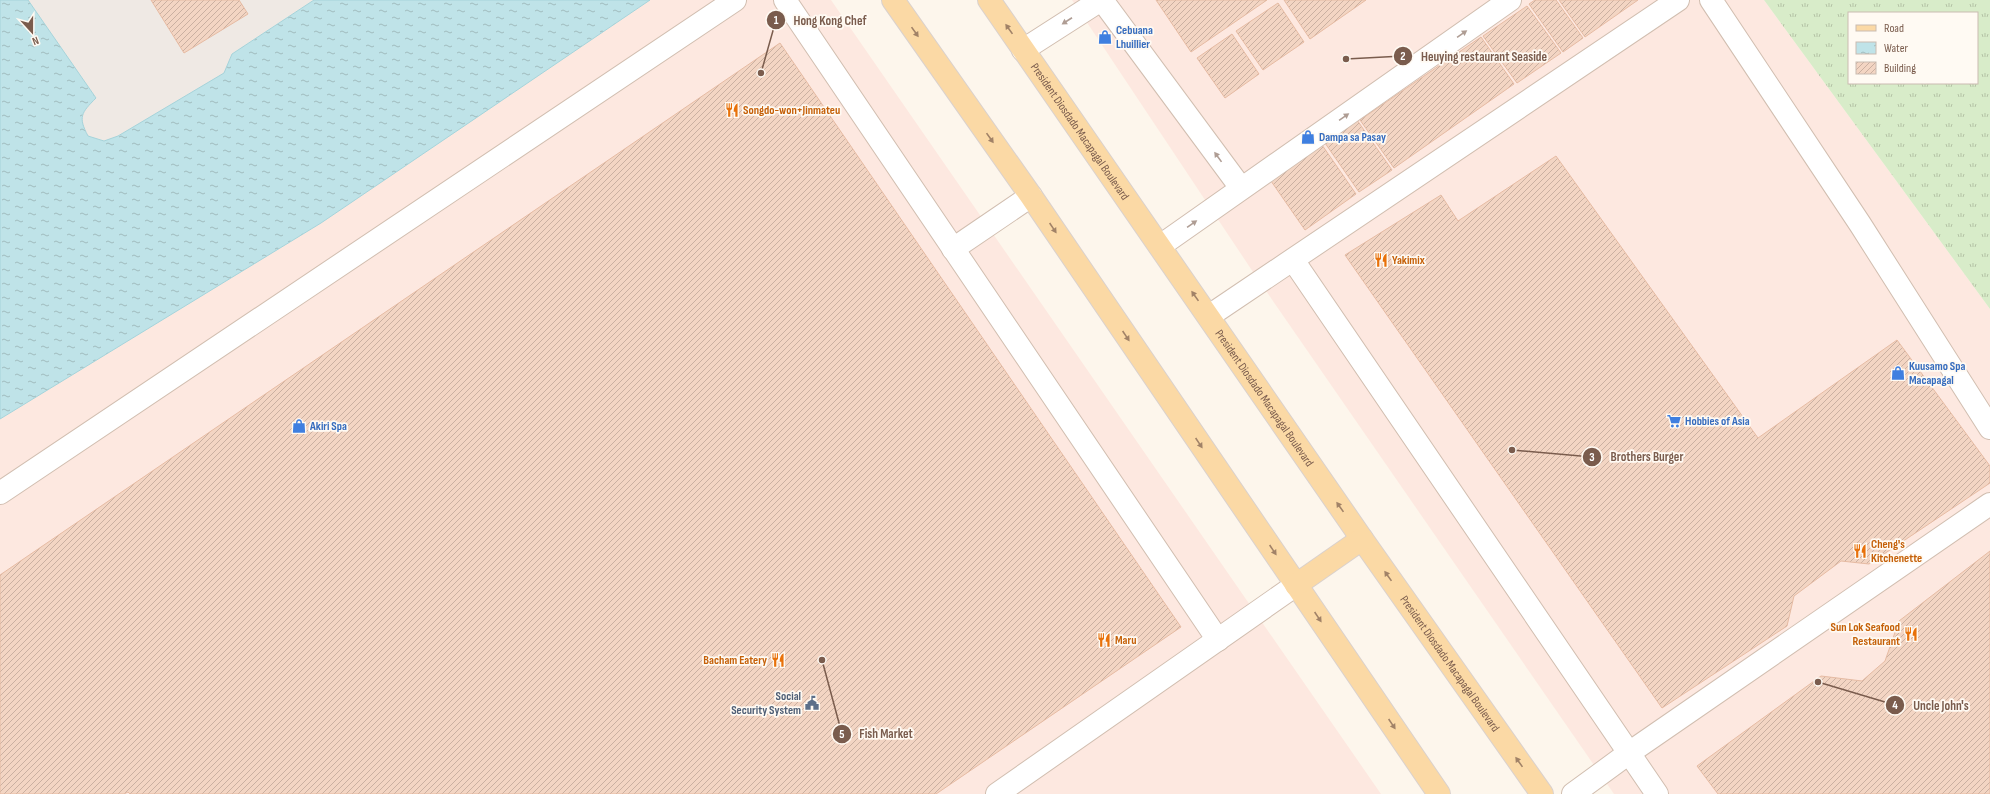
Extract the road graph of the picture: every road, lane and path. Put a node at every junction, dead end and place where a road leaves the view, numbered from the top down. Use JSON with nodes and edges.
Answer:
{"nodes":[{"id":1,"x":735,"y":0,"type":"edge"},
{"id":2,"x":785,"y":0,"type":"edge"},
{"id":3,"x":893,"y":0,"type":"edge"},
{"id":4,"x":989,"y":0,"type":"edge"},
{"id":5,"x":1101,"y":0,"type":"edge"},
{"id":6,"x":1510,"y":0,"type":"edge"},
{"id":7,"x":1678,"y":0,"type":"edge"},
{"id":8,"x":1711,"y":0,"type":"edge"},
{"id":9,"x":1023,"y":50,"type":"junction"},
{"id":10,"x":1241,"y":188,"type":"junction"},
{"id":11,"x":1031,"y":196,"type":"junction"},
{"id":12,"x":1160,"y":246,"type":"junction"},
{"id":13,"x":953,"y":249,"type":"junction"},
{"id":14,"x":1292,"y":260,"type":"junction"},
{"id":15,"x":1209,"y":316,"type":"junction"},
{"id":16,"x":1990,"y":428,"type":"edge"},
{"id":17,"x":0,"y":493,"type":"edge"},
{"id":18,"x":1990,"y":504,"type":"edge"},
{"id":19,"x":1362,"y":539,"type":"junction"},
{"id":20,"x":1296,"y":585,"type":"junction"},
{"id":21,"x":1218,"y":640,"type":"junction"},
{"id":22,"x":1629,"y":753,"type":"junction"},
{"id":23,"x":996,"y":794,"type":"edge"},
{"id":24,"x":1439,"y":794,"type":"edge"},
{"id":25,"x":1542,"y":794,"type":"edge"},
{"id":26,"x":1573,"y":794,"type":"edge"},
{"id":27,"x":1657,"y":794,"type":"edge"}],
"edges":[{"from":1,"to":17,"type":"lane"},
{"from":2,"to":13,"type":"lane"},
{"from":3,"to":11,"type":"main road","one_way":true},
{"from":9,"to":4,"type":"main road","name":"President Diosdado Macapagal Boulevard","one_way":true},
{"from":5,"to":9,"type":"lane","one_way":true},
{"from":10,"to":5,"type":"lane","one_way":true},
{"from":10,"to":6,"type":"lane","one_way":true},
{"from":7,"to":14,"type":"lane"},
{"from":8,"to":16,"type":"lane"},
{"from":9,"to":12,"type":"main road","name":"President Diosdado Macapagal Boulevard"},
{"from":12,"to":10,"type":"lane","one_way":true},
{"from":11,"to":13,"type":"lane"},
{"from":11,"to":20,"type":"main road","one_way":true},
{"from":15,"to":12,"type":"main road","name":"President Diosdado Macapagal Boulevard","one_way":true},
{"from":13,"to":21,"type":"lane"},
{"from":14,"to":15,"type":"lane"},
{"from":14,"to":22,"type":"lane"},
{"from":19,"to":15,"type":"main road","name":"President Diosdado Macapagal Boulevard","one_way":true},
{"from":18,"to":22,"type":"lane"},
{"from":19,"to":20,"type":"main road"},
{"from":25,"to":19,"type":"main road","name":"President Diosdado Macapagal Boulevard","one_way":true},
{"from":20,"to":21,"type":"lane"},
{"from":20,"to":24,"type":"main road","one_way":true},
{"from":21,"to":23,"type":"lane"},
{"from":22,"to":26,"type":"lane"},
{"from":22,"to":27,"type":"lane"}]}
